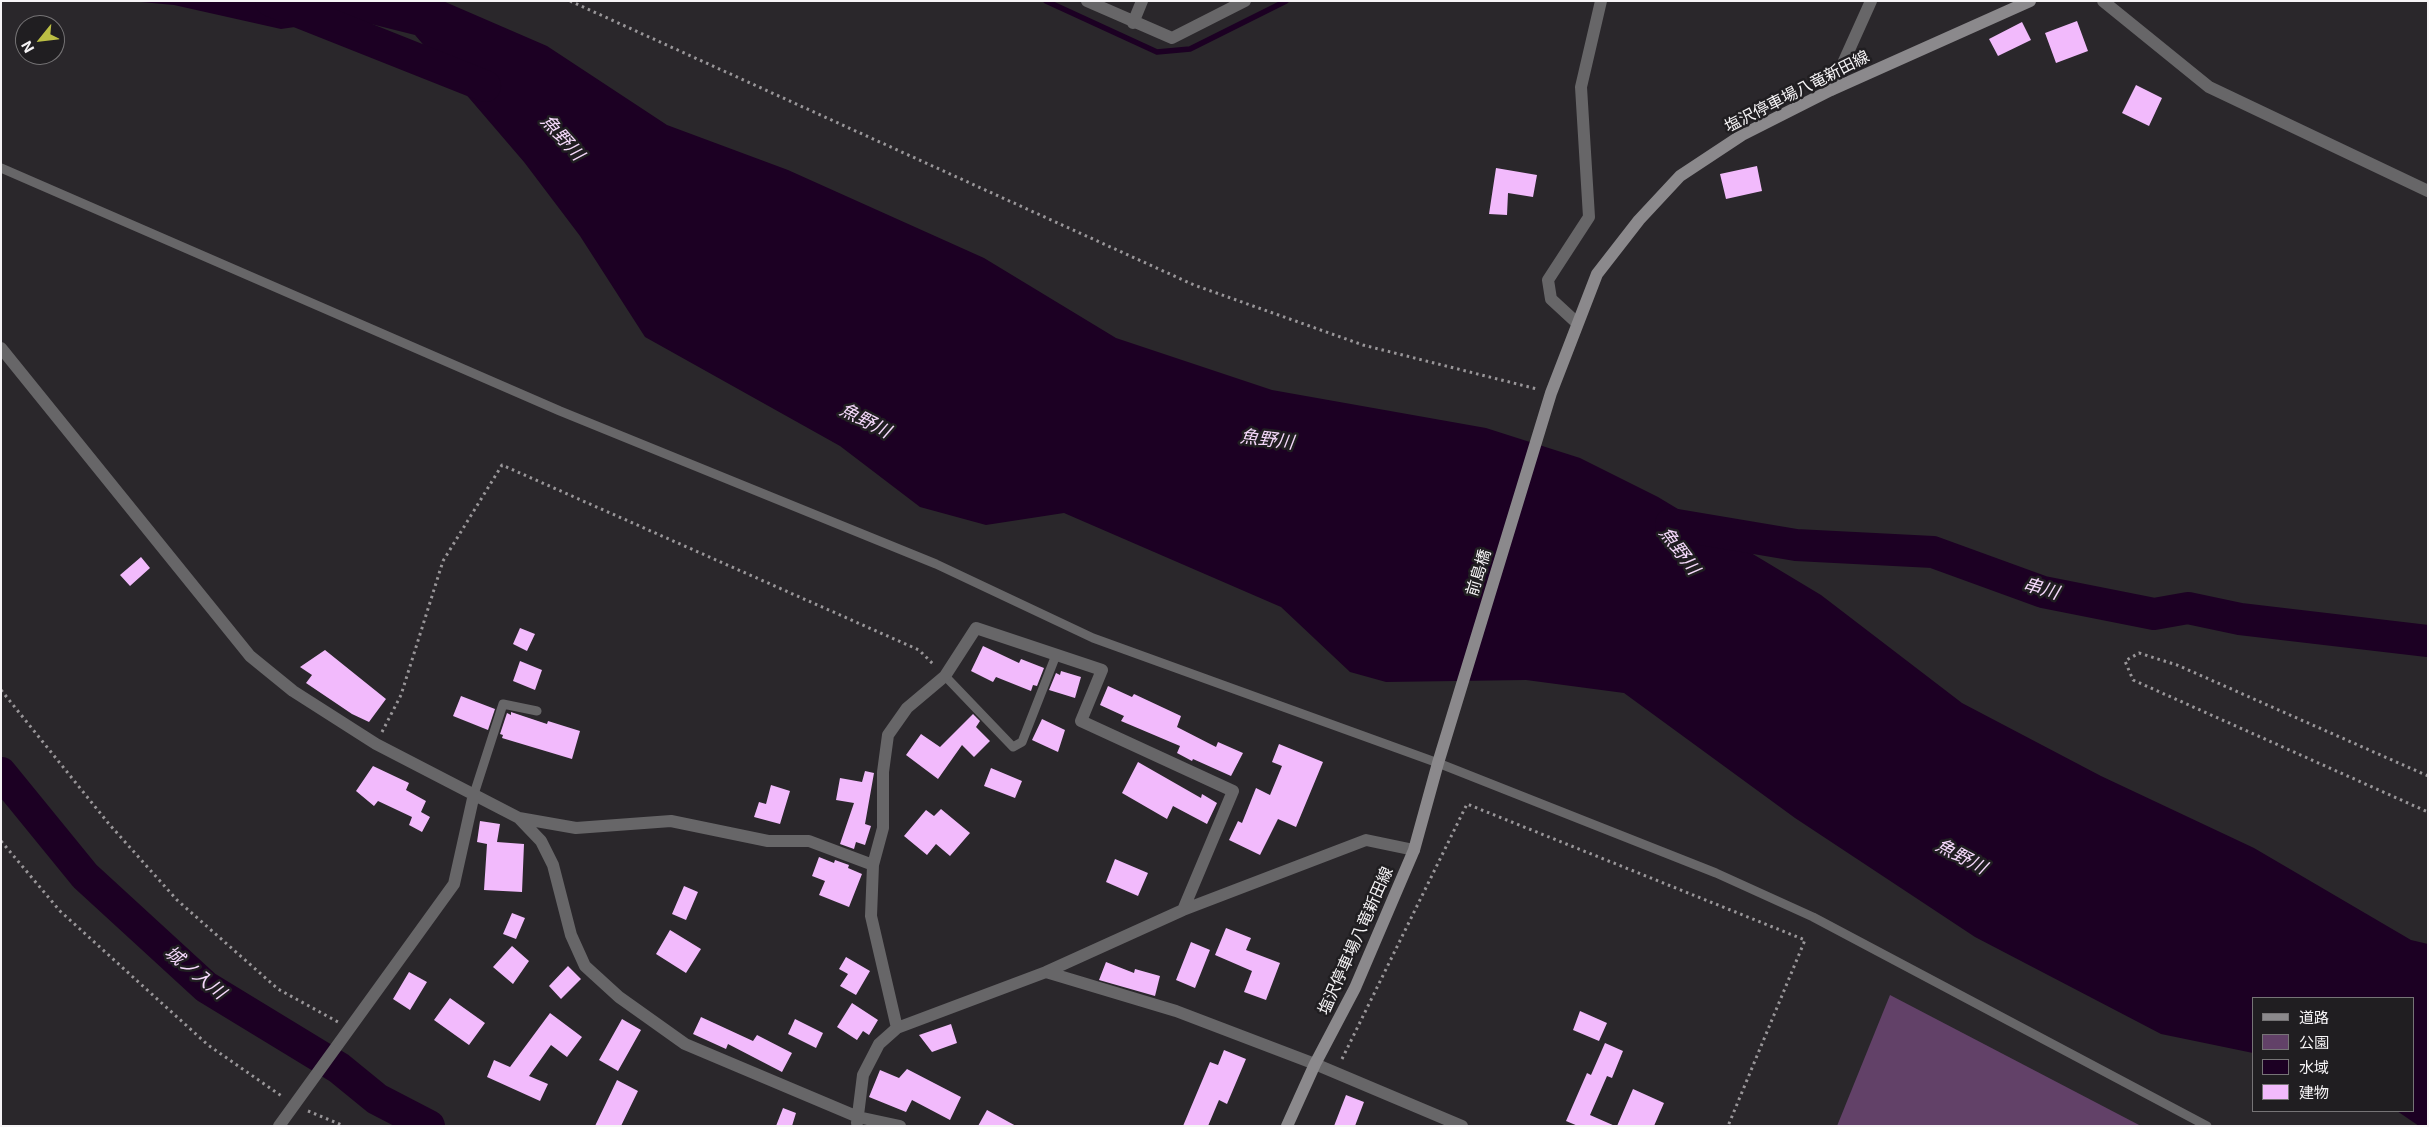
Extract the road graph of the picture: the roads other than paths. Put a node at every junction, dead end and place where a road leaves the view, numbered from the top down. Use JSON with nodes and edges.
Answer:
{"nodes":[{"id":1,"x":1087,"y":1,"type":"edge"},
{"id":2,"x":1142,"y":1,"type":"edge"},
{"id":3,"x":1245,"y":1,"type":"edge"},
{"id":4,"x":1601,"y":1,"type":"edge"},
{"id":5,"x":1870,"y":1,"type":"edge"},
{"id":6,"x":2030,"y":1,"type":"edge"},
{"id":7,"x":2103,"y":1,"type":"edge"},
{"id":8,"x":1133,"y":23,"type":"junction"},
{"id":9,"x":1831,"y":90,"type":"junction"},
{"id":10,"x":1,"y":168,"type":"edge"},
{"id":11,"x":2428,"y":191,"type":"edge"},
{"id":12,"x":1577,"y":323,"type":"junction"},
{"id":13,"x":1,"y":348,"type":"edge"},
{"id":14,"x":1551,"y":393,"type":"joint"},
{"id":15,"x":1056,"y":655,"type":"junction"},
{"id":16,"x":945,"y":676,"type":"junction"},
{"id":17,"x":537,"y":711,"type":"dead end"},
{"id":18,"x":1438,"y":763,"type":"junction"},
{"id":19,"x":474,"y":794,"type":"junction"},
{"id":20,"x":519,"y":818,"type":"junction"},
{"id":21,"x":1414,"y":850,"type":"junction"},
{"id":22,"x":873,"y":865,"type":"junction"},
{"id":23,"x":1183,"y":910,"type":"junction"},
{"id":24,"x":1046,"y":972,"type":"junction"},
{"id":25,"x":897,"y":1028,"type":"junction"},
{"id":26,"x":1315,"y":1064,"type":"junction"},
{"id":27,"x":857,"y":1122,"type":"edge"},
{"id":28,"x":279,"y":1126,"type":"edge"},
{"id":29,"x":900,"y":1126,"type":"edge"},
{"id":30,"x":1287,"y":1126,"type":"edge"},
{"id":31,"x":1462,"y":1126,"type":"edge"},
{"id":32,"x":2207,"y":1126,"type":"edge"}],
"edges":[{"from":1,"to":8,"type":"street"},
{"from":2,"to":8,"type":"street"},
{"from":3,"to":8,"type":"street"},
{"from":4,"to":12,"type":"street"},
{"from":5,"to":9,"type":"street"},
{"from":6,"to":9,"type":"main road","name":"塩沢停車場八竜新田線"},
{"from":7,"to":11,"type":"street"},
{"from":9,"to":12,"type":"main road","name":"塩沢停車場八竜新田線"},
{"from":10,"to":18,"type":"lane"},
{"from":12,"to":14,"type":"main road","name":"塩沢停車場八竜新田線"},
{"from":13,"to":19,"type":"street"},
{"from":14,"to":18,"type":"main road","name":"前島橋"},
{"from":15,"to":16,"type":"street"},
{"from":15,"to":16,"type":"lane"},
{"from":15,"to":23,"type":"street"},
{"from":16,"to":22,"type":"street"},
{"from":17,"to":19,"type":"lane"},
{"from":18,"to":21,"type":"main road","name":"塩沢停車場八竜新田線"},
{"from":18,"to":32,"type":"lane"},
{"from":19,"to":20,"type":"street"},
{"from":19,"to":28,"type":"street"},
{"from":20,"to":22,"type":"street"},
{"from":20,"to":27,"type":"street"},
{"from":21,"to":23,"type":"street"},
{"from":21,"to":26,"type":"main road","name":"塩沢停車場八竜新田線"},
{"from":22,"to":25,"type":"street"},
{"from":23,"to":24,"type":"street"},
{"from":24,"to":25,"type":"street"},
{"from":24,"to":26,"type":"street"},
{"from":25,"to":27,"type":"street"},
{"from":26,"to":30,"type":"main road","name":"塩沢停車場八竜新田線"},
{"from":26,"to":31,"type":"street"},
{"from":27,"to":29,"type":"street"}]}
